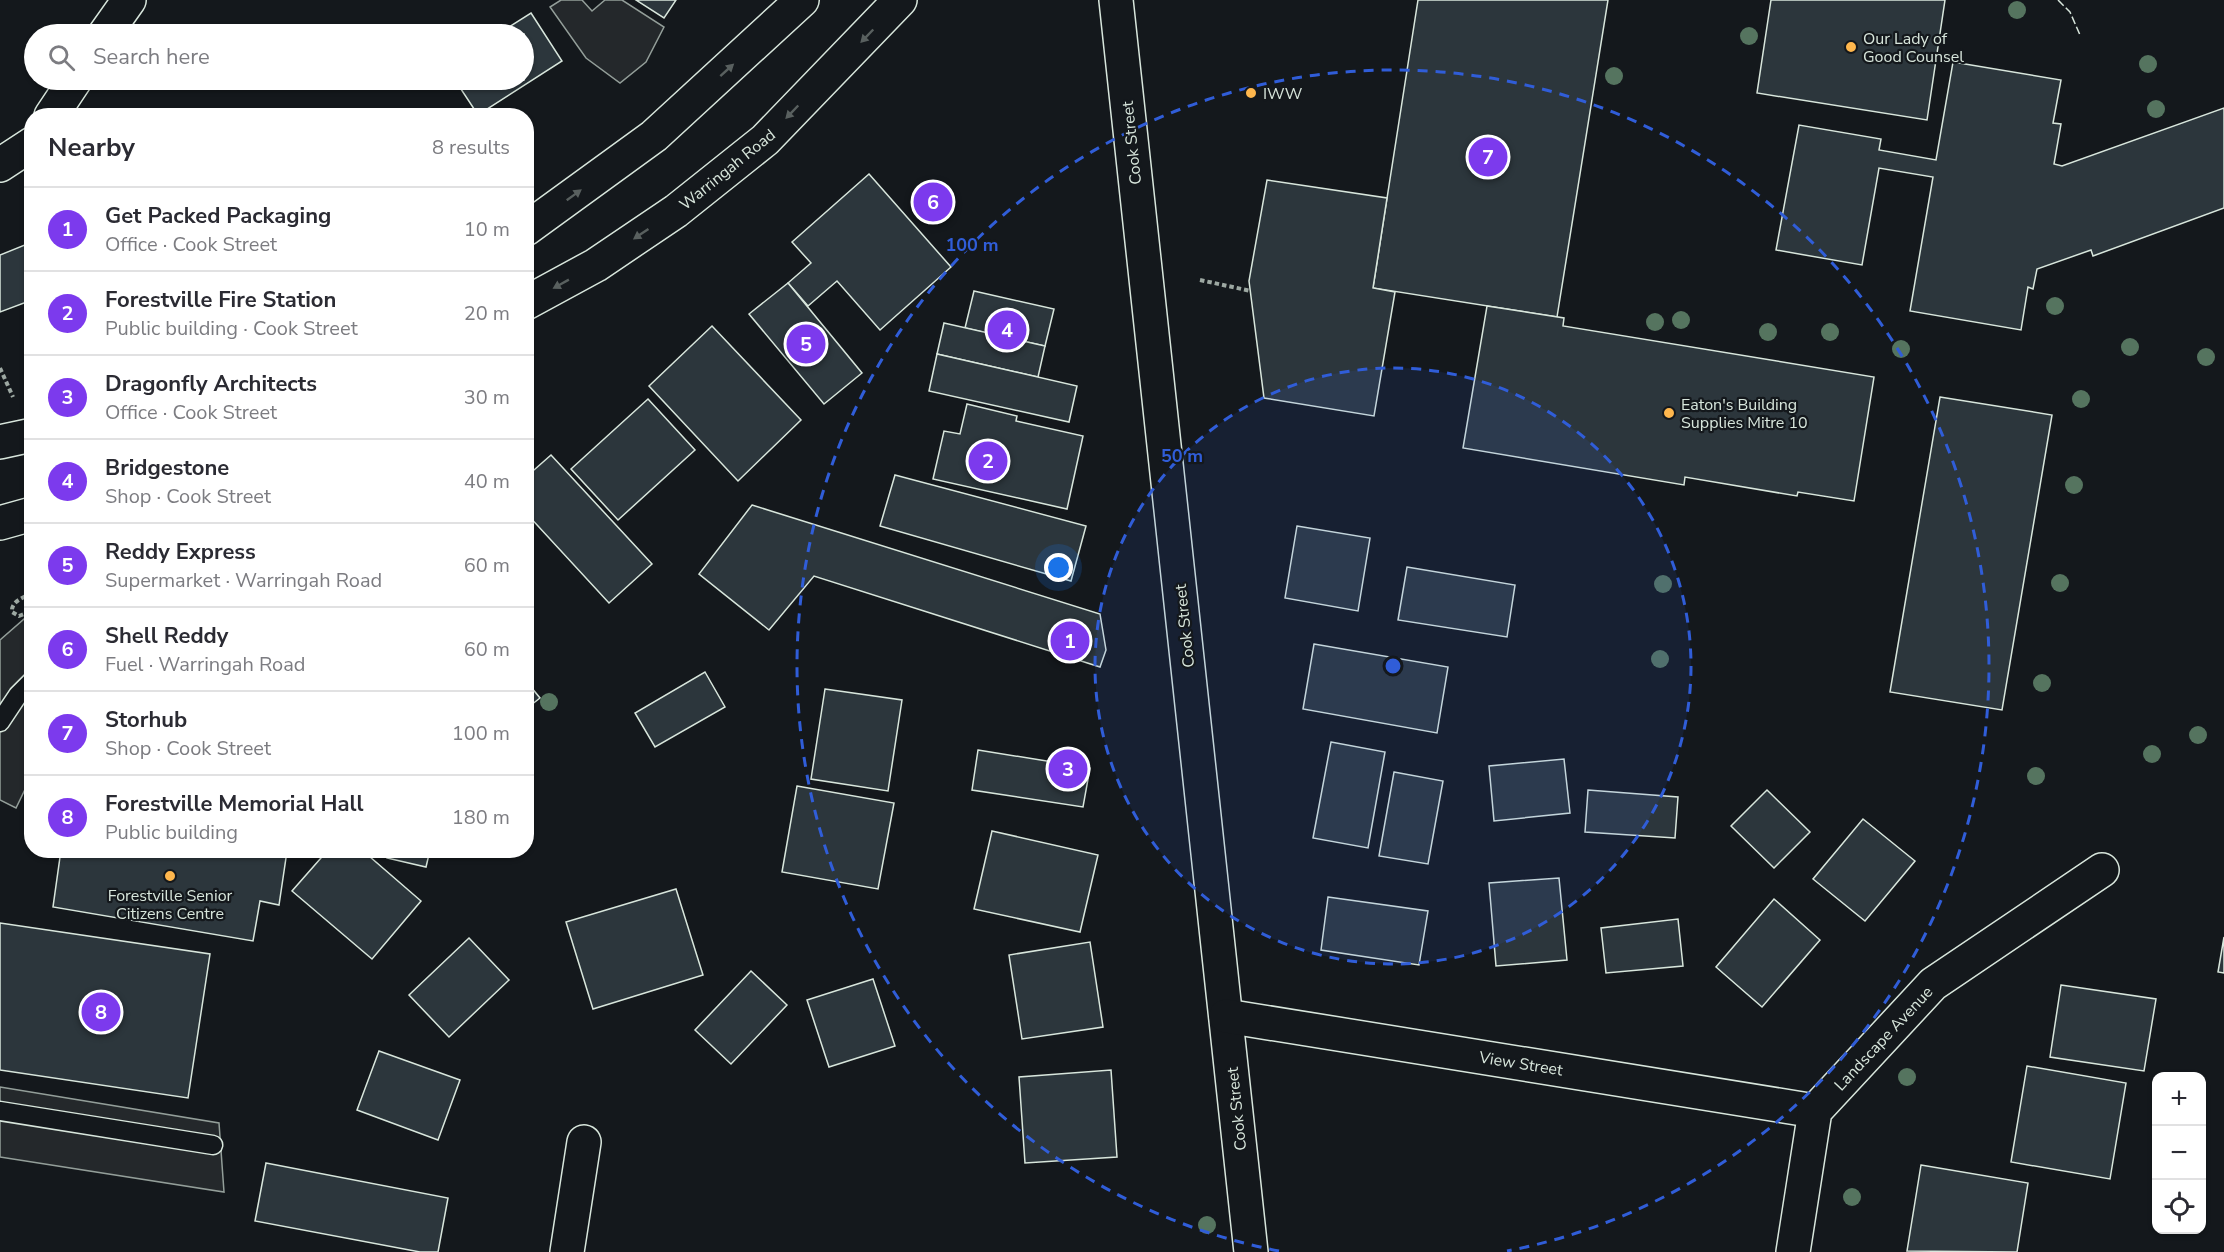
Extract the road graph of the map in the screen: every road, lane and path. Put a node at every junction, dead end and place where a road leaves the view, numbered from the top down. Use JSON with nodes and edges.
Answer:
{"nodes":[{"id":1,"x":129,"y":0,"type":"edge"},
{"id":2,"x":802,"y":0,"type":"edge"},
{"id":3,"x":900,"y":0,"type":"edge"},
{"id":4,"x":1116,"y":0,"type":"edge"},
{"id":5,"x":112,"y":24,"type":"edge"},
{"id":6,"x":68,"y":90,"type":"edge"},
{"id":7,"x":56,"y":108,"type":"edge"},
{"id":8,"x":24,"y":149,"type":"edge"},
{"id":9,"x":0,"y":165,"type":"edge"},
{"id":10,"x":534,"y":223,"type":"edge"},
{"id":11,"x":1200,"y":280,"type":"dead end"},
{"id":12,"x":1251,"y":291,"type":"dead end"},
{"id":13,"x":534,"y":299,"type":"edge"},
{"id":14,"x":0,"y":368,"type":"edge"},
{"id":15,"x":13,"y":396,"type":"dead end"},
{"id":16,"x":24,"y":437,"type":"edge"},
{"id":17,"x":0,"y":442,"type":"edge"},
{"id":18,"x":24,"y":516,"type":"edge"},
{"id":19,"x":0,"y":523,"type":"edge"},
{"id":20,"x":24,"y":597,"type":"edge"},
{"id":21,"x":24,"y":614,"type":"edge"},
{"id":22,"x":24,"y":689,"type":"edge"},
{"id":23,"x":0,"y":722,"type":"edge"},
{"id":24,"x":2103,"y":870,"type":"dead end"},
{"id":25,"x":1226,"y":1016,"type":"junction"},
{"id":26,"x":0,"y":1111,"type":"edge"},
{"id":27,"x":1815,"y":1111,"type":"junction"},
{"id":28,"x":584,"y":1142,"type":"dead end"},
{"id":29,"x":213,"y":1145,"type":"dead end"},
{"id":30,"x":567,"y":1252,"type":"edge"},
{"id":31,"x":1251,"y":1252,"type":"edge"},
{"id":32,"x":1793,"y":1252,"type":"edge"}],
"edges":[{"from":1,"to":5,"type":"main road"},
{"from":10,"to":2,"type":"main road","one_way":true},
{"from":3,"to":13,"type":"main road","name":"Warringah Road","one_way":true},
{"from":4,"to":25,"type":"main road","name":"Cook Street"},
{"from":6,"to":7,"type":"main road"},
{"from":8,"to":9,"type":"main road"},
{"from":11,"to":12,"type":"path"},
{"from":14,"to":15,"type":"path"},
{"from":16,"to":17,"type":"main road"},
{"from":18,"to":19,"type":"main road"},
{"from":20,"to":21,"type":"path"},
{"from":22,"to":23,"type":"lane"},
{"from":24,"to":27,"type":"main road","name":"Landscape Avenue"},
{"from":25,"to":27,"type":"main road","name":"View Street"},
{"from":25,"to":31,"type":"main road","name":"Cook Street"},
{"from":26,"to":29,"type":"lane"},
{"from":27,"to":32,"type":"main road"},
{"from":28,"to":30,"type":"main road"}]}
